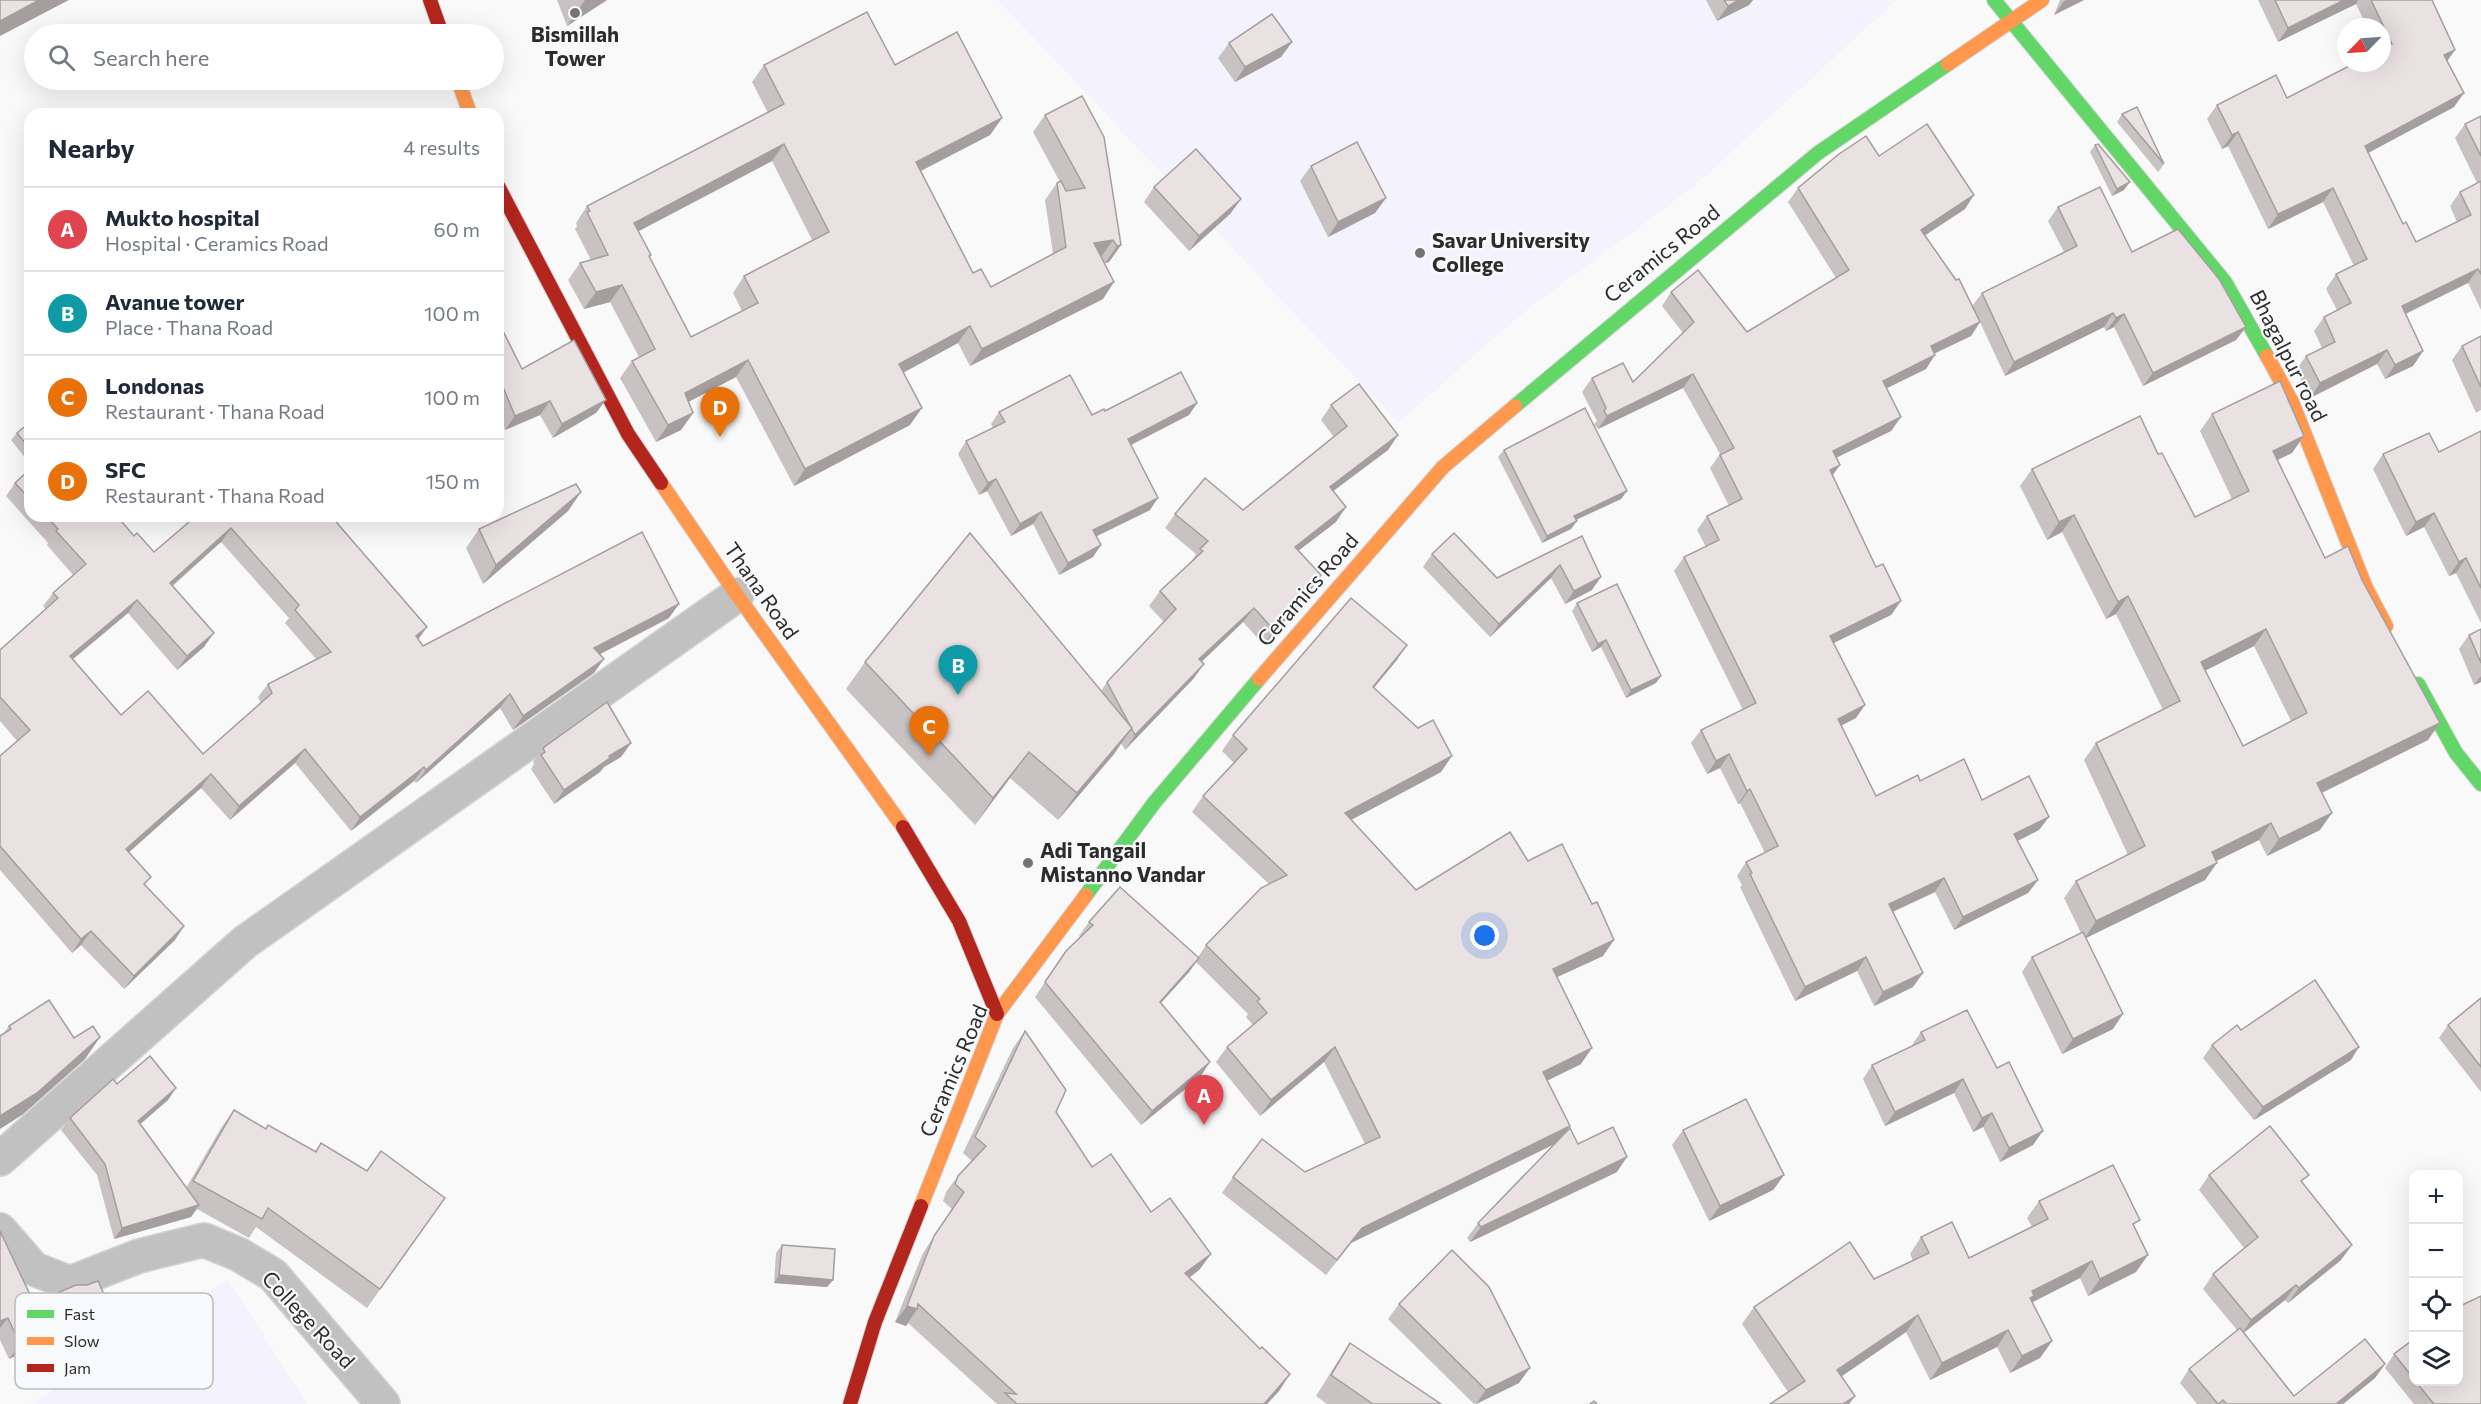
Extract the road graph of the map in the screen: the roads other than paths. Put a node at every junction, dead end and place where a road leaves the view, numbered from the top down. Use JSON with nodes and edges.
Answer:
{"nodes":[{"id":1,"x":430,"y":0,"type":"edge"},
{"id":2,"x":1994,"y":0,"type":"edge"},
{"id":3,"x":2042,"y":0,"type":"edge"},
{"id":4,"x":2009,"y":21,"type":"junction"},
{"id":5,"x":438,"y":24,"type":"edge"},
{"id":6,"x":462,"y":90,"type":"edge"},
{"id":7,"x":468,"y":108,"type":"edge"},
{"id":8,"x":504,"y":197,"type":"edge"},
{"id":9,"x":737,"y":595,"type":"junction"},
{"id":10,"x":2394,"y":639,"type":"edge"},
{"id":11,"x":2411,"y":670,"type":"edge"},
{"id":12,"x":2481,"y":784,"type":"edge"},
{"id":13,"x":997,"y":1014,"type":"junction"},
{"id":14,"x":0,"y":1160,"type":"edge"},
{"id":15,"x":0,"y":1230,"type":"edge"},
{"id":16,"x":383,"y":1404,"type":"edge"},
{"id":17,"x":850,"y":1404,"type":"edge"}],
"edges":[{"from":1,"to":5,"type":"street"},
{"from":2,"to":4,"type":"street","name":"Bhagalpur road"},
{"from":3,"to":4,"type":"street","name":"Ceramics Road"},
{"from":4,"to":10,"type":"street","name":"Bhagalpur road"},
{"from":4,"to":13,"type":"street","name":"Ceramics Road"},
{"from":6,"to":7,"type":"street"},
{"from":8,"to":9,"type":"street","name":"Thana Road"},
{"from":9,"to":13,"type":"street","name":"Thana Road"},
{"from":9,"to":14,"type":"street"},
{"from":11,"to":12,"type":"street"},
{"from":13,"to":17,"type":"street","name":"Ceramics Road"},
{"from":15,"to":16,"type":"street","name":"College Road"}]}
